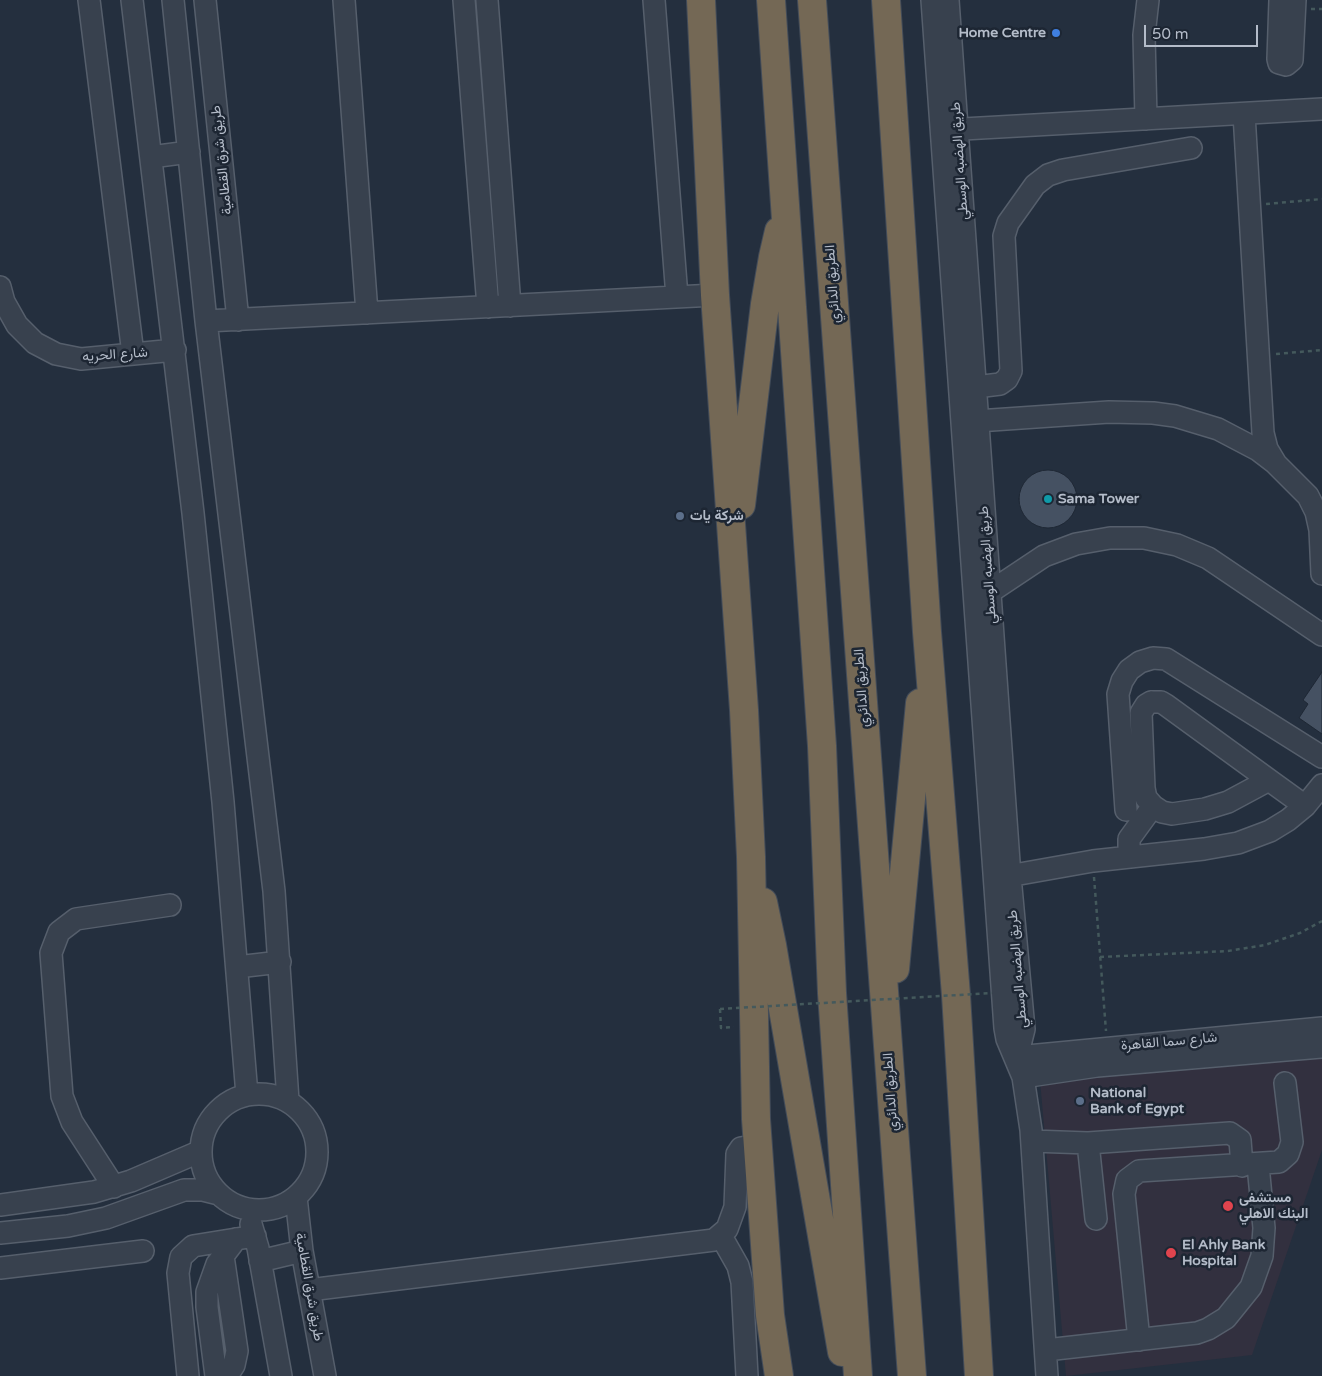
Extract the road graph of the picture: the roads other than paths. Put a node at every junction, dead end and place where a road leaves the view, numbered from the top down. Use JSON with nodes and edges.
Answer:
{"nodes":[{"id":1,"x":89,"y":0,"type":"edge"},
{"id":2,"x":132,"y":0,"type":"edge"},
{"id":3,"x":174,"y":0,"type":"edge"},
{"id":4,"x":205,"y":0,"type":"edge"},
{"id":5,"x":344,"y":0,"type":"edge"},
{"id":6,"x":487,"y":0,"type":"edge"},
{"id":7,"x":654,"y":0,"type":"edge"},
{"id":8,"x":701,"y":0,"type":"edge"},
{"id":9,"x":771,"y":0,"type":"edge"},
{"id":10,"x":812,"y":0,"type":"edge"},
{"id":11,"x":886,"y":0,"type":"edge"},
{"id":12,"x":932,"y":0,"type":"edge"},
{"id":13,"x":948,"y":0,"type":"edge"},
{"id":14,"x":1148,"y":0,"type":"edge"},
{"id":15,"x":1280,"y":0,"type":"edge"},
{"id":16,"x":1295,"y":0,"type":"edge"},
{"id":17,"x":464,"y":1,"type":"edge"},
{"id":18,"x":1322,"y":108,"type":"edge"},
{"id":19,"x":1244,"y":114,"type":"junction"},
{"id":20,"x":1146,"y":119,"type":"junction"},
{"id":21,"x":949,"y":130,"type":"junction"},
{"id":22,"x":1191,"y":148,"type":"dead end"},
{"id":23,"x":189,"y":152,"type":"junction"},
{"id":24,"x":151,"y":157,"type":"junction"},
{"id":25,"x":500,"y":177,"type":"junction"},
{"id":26,"x":478,"y":178,"type":"junction"},
{"id":27,"x":786,"y":206,"type":"junction"},
{"id":28,"x":0,"y":287,"type":"edge"},
{"id":29,"x":715,"y":295,"type":"junction"},
{"id":30,"x":677,"y":297,"type":"junction"},
{"id":31,"x":510,"y":306,"type":"junction"},
{"id":32,"x":488,"y":307,"type":"junction"},
{"id":33,"x":367,"y":313,"type":"junction"},
{"id":34,"x":238,"y":320,"type":"junction"},
{"id":35,"x":206,"y":321,"type":"junction"},
{"id":36,"x":176,"y":350,"type":"junction"},
{"id":37,"x":133,"y":354,"type":"junction"},
{"id":38,"x":976,"y":387,"type":"junction"},
{"id":39,"x":977,"y":421,"type":"junction"},
{"id":40,"x":1276,"y":464,"type":"junction"},
{"id":41,"x":975,"y":500,"type":"junction"},
{"id":42,"x":734,"y":555,"type":"junction"},
{"id":43,"x":1322,"y":574,"type":"edge"},
{"id":44,"x":990,"y":592,"type":"junction"},
{"id":45,"x":927,"y":632,"type":"junction"},
{"id":46,"x":1322,"y":635,"type":"edge"},
{"id":47,"x":1322,"y":757,"type":"edge"},
{"id":48,"x":1269,"y":780,"type":"junction"},
{"id":49,"x":1322,"y":785,"type":"edge"},
{"id":50,"x":1153,"y":806,"type":"junction"},
{"id":51,"x":1304,"y":806,"type":"junction"},
{"id":52,"x":1126,"y":810,"type":"dead end"},
{"id":53,"x":751,"y":857,"type":"junction"},
{"id":54,"x":1129,"y":857,"type":"junction"},
{"id":55,"x":1002,"y":878,"type":"junction"},
{"id":56,"x":170,"y":905,"type":"dead end"},
{"id":57,"x":752,"y":936,"type":"junction"},
{"id":58,"x":280,"y":962,"type":"junction"},
{"id":59,"x":237,"y":967,"type":"junction"},
{"id":60,"x":1322,"y":1028,"type":"edge"},
{"id":61,"x":1322,"y":1047,"type":"edge"},
{"id":62,"x":888,"y":1048,"type":"junction"},
{"id":63,"x":1100,"y":1054,"type":"junction"},
{"id":64,"x":1020,"y":1067,"type":"junction"},
{"id":65,"x":1285,"y":1083,"type":"dead end"},
{"id":66,"x":247,"y":1095,"type":"junction"},
{"id":67,"x":288,"y":1101,"type":"junction"},
{"id":68,"x":804,"y":1140,"type":"junction"},
{"id":69,"x":1032,"y":1141,"type":"junction"},
{"id":70,"x":1088,"y":1143,"type":"junction"},
{"id":71,"x":757,"y":1145,"type":"junction"},
{"id":72,"x":201,"y":1151,"type":"junction"},
{"id":73,"x":1250,"y":1166,"type":"junction"},
{"id":74,"x":114,"y":1186,"type":"junction"},
{"id":75,"x":219,"y":1194,"type":"junction"},
{"id":76,"x":296,"y":1197,"type":"junction"},
{"id":77,"x":0,"y":1205,"type":"edge"},
{"id":78,"x":244,"y":1208,"type":"junction"},
{"id":79,"x":1096,"y":1219,"type":"dead end"},
{"id":80,"x":0,"y":1233,"type":"edge"},
{"id":81,"x":721,"y":1236,"type":"junction"},
{"id":82,"x":238,"y":1244,"type":"junction"},
{"id":83,"x":143,"y":1251,"type":"dead end"},
{"id":84,"x":302,"y":1251,"type":"junction"},
{"id":85,"x":260,"y":1260,"type":"junction"},
{"id":86,"x":0,"y":1268,"type":"edge"},
{"id":87,"x":309,"y":1290,"type":"junction"},
{"id":88,"x":1140,"y":1340,"type":"junction"},
{"id":89,"x":1046,"y":1350,"type":"junction"},
{"id":90,"x":188,"y":1376,"type":"edge"},
{"id":91,"x":216,"y":1376,"type":"edge"},
{"id":92,"x":227,"y":1376,"type":"edge"},
{"id":93,"x":281,"y":1376,"type":"edge"},
{"id":94,"x":325,"y":1376,"type":"edge"},
{"id":95,"x":747,"y":1376,"type":"edge"},
{"id":96,"x":779,"y":1376,"type":"edge"},
{"id":97,"x":848,"y":1376,"type":"edge"},
{"id":98,"x":858,"y":1376,"type":"edge"},
{"id":99,"x":912,"y":1376,"type":"edge"},
{"id":100,"x":979,"y":1376,"type":"edge"},
{"id":101,"x":1047,"y":1376,"type":"edge"}],
"edges":[{"from":1,"to":37,"type":"street"},
{"from":2,"to":24,"type":"street"},
{"from":3,"to":23,"type":"street"},
{"from":4,"to":34,"type":"street","name":"طريق شرق القطامية"},
{"from":5,"to":33,"type":"street"},
{"from":6,"to":17,"type":"street"},
{"from":6,"to":25,"type":"street"},
{"from":7,"to":30,"type":"street"},
{"from":8,"to":29,"type":"highway"},
{"from":9,"to":27,"type":"highway"},
{"from":10,"to":62,"type":"highway","name":"الطريق الدائري"},
{"from":11,"to":45,"type":"highway"},
{"from":12,"to":21,"type":"street","name":"طريق الهضبه الوسطي"},
{"from":13,"to":21,"type":"street","name":"طريق الهضبه الوسطي"},
{"from":14,"to":20,"type":"street"},
{"from":15,"to":16,"type":"street"},
{"from":17,"to":26,"type":"street"},
{"from":18,"to":19,"type":"street"},
{"from":19,"to":20,"type":"street"},
{"from":19,"to":40,"type":"street"},
{"from":20,"to":21,"type":"street"},
{"from":21,"to":38,"type":"street","name":"طريق الهضبه الوسطي"},
{"from":21,"to":41,"type":"street","name":"طريق الهضبه الوسطي"},
{"from":22,"to":38,"type":"street"},
{"from":23,"to":24,"type":"street"},
{"from":23,"to":35,"type":"street"},
{"from":24,"to":36,"type":"street"},
{"from":25,"to":26,"type":"street"},
{"from":25,"to":31,"type":"street"},
{"from":26,"to":32,"type":"street"},
{"from":27,"to":42,"type":"highway"},
{"from":27,"to":98,"type":"highway"},
{"from":28,"to":37,"type":"street","name":"شارع الحريه"},
{"from":29,"to":30,"type":"street"},
{"from":29,"to":42,"type":"highway"},
{"from":30,"to":31,"type":"street"},
{"from":31,"to":32,"type":"street"},
{"from":32,"to":33,"type":"street"},
{"from":33,"to":34,"type":"street"},
{"from":34,"to":35,"type":"street"},
{"from":35,"to":58,"type":"street"},
{"from":36,"to":37,"type":"street","name":"شارع الحريه"},
{"from":36,"to":59,"type":"street"},
{"from":38,"to":39,"type":"street","name":"طريق الهضبه الوسطي"},
{"from":39,"to":40,"type":"street"},
{"from":39,"to":41,"type":"street","name":"طريق الهضبه الوسطي"},
{"from":40,"to":43,"type":"street"},
{"from":41,"to":44,"type":"street","name":"طريق الهضبه الوسطي"},
{"from":41,"to":55,"type":"street","name":"طريق الهضبه الوسطي"},
{"from":42,"to":53,"type":"highway"},
{"from":44,"to":46,"type":"street"},
{"from":44,"to":55,"type":"street","name":"طريق الهضبه الوسطي"},
{"from":45,"to":62,"type":"highway"},
{"from":45,"to":100,"type":"highway"},
{"from":47,"to":52,"type":"street"},
{"from":48,"to":50,"type":"street"},
{"from":48,"to":50,"type":"street"},
{"from":48,"to":51,"type":"street"},
{"from":49,"to":51,"type":"street"},
{"from":50,"to":54,"type":"street"},
{"from":51,"to":54,"type":"street"},
{"from":53,"to":57,"type":"highway"},
{"from":53,"to":68,"type":"highway"},
{"from":54,"to":55,"type":"street"},
{"from":55,"to":64,"type":"street","name":"طريق الهضبه الوسطي"},
{"from":56,"to":74,"type":"street"},
{"from":57,"to":68,"type":"highway"},
{"from":57,"to":71,"type":"highway"},
{"from":58,"to":59,"type":"street"},
{"from":58,"to":67,"type":"street"},
{"from":59,"to":66,"type":"street"},
{"from":60,"to":63,"type":"street","name":"شارع سما القاهرة"},
{"from":61,"to":63,"type":"street","name":"شارع سما القاهرة"},
{"from":62,"to":99,"type":"highway","name":"الطريق الدائري"},
{"from":63,"to":64,"type":"street","name":"شارع سما القاهرة"},
{"from":64,"to":69,"type":"street","name":"طريق الهضبه الوسطي"},
{"from":65,"to":73,"type":"street"},
{"from":66,"to":67,"type":"street"},
{"from":66,"to":72,"type":"street"},
{"from":67,"to":76,"type":"street"},
{"from":68,"to":97,"type":"highway"},
{"from":69,"to":70,"type":"street"},
{"from":69,"to":89,"type":"street","name":"طريق الهضبه الوسطي"},
{"from":70,"to":73,"type":"street"},
{"from":70,"to":79,"type":"street"},
{"from":71,"to":81,"type":"street"},
{"from":71,"to":96,"type":"highway"},
{"from":72,"to":74,"type":"street"},
{"from":72,"to":75,"type":"street"},
{"from":73,"to":88,"type":"street"},
{"from":73,"to":88,"type":"street"},
{"from":74,"to":77,"type":"street"},
{"from":75,"to":78,"type":"street"},
{"from":75,"to":80,"type":"street"},
{"from":76,"to":78,"type":"street"},
{"from":76,"to":84,"type":"street","name":"طريق شرق القطامية"},
{"from":78,"to":82,"type":"street"},
{"from":81,"to":87,"type":"street"},
{"from":81,"to":95,"type":"street"},
{"from":82,"to":85,"type":"street"},
{"from":82,"to":90,"type":"street"},
{"from":82,"to":91,"type":"street"},
{"from":82,"to":92,"type":"street"},
{"from":83,"to":86,"type":"street"},
{"from":84,"to":85,"type":"street"},
{"from":84,"to":87,"type":"street","name":"طريق شرق القطامية"},
{"from":85,"to":93,"type":"street"},
{"from":87,"to":94,"type":"street","name":"طريق شرق القطامية"},
{"from":88,"to":89,"type":"street"},
{"from":89,"to":101,"type":"street","name":"طريق الهضبه الوسطي"}]}
